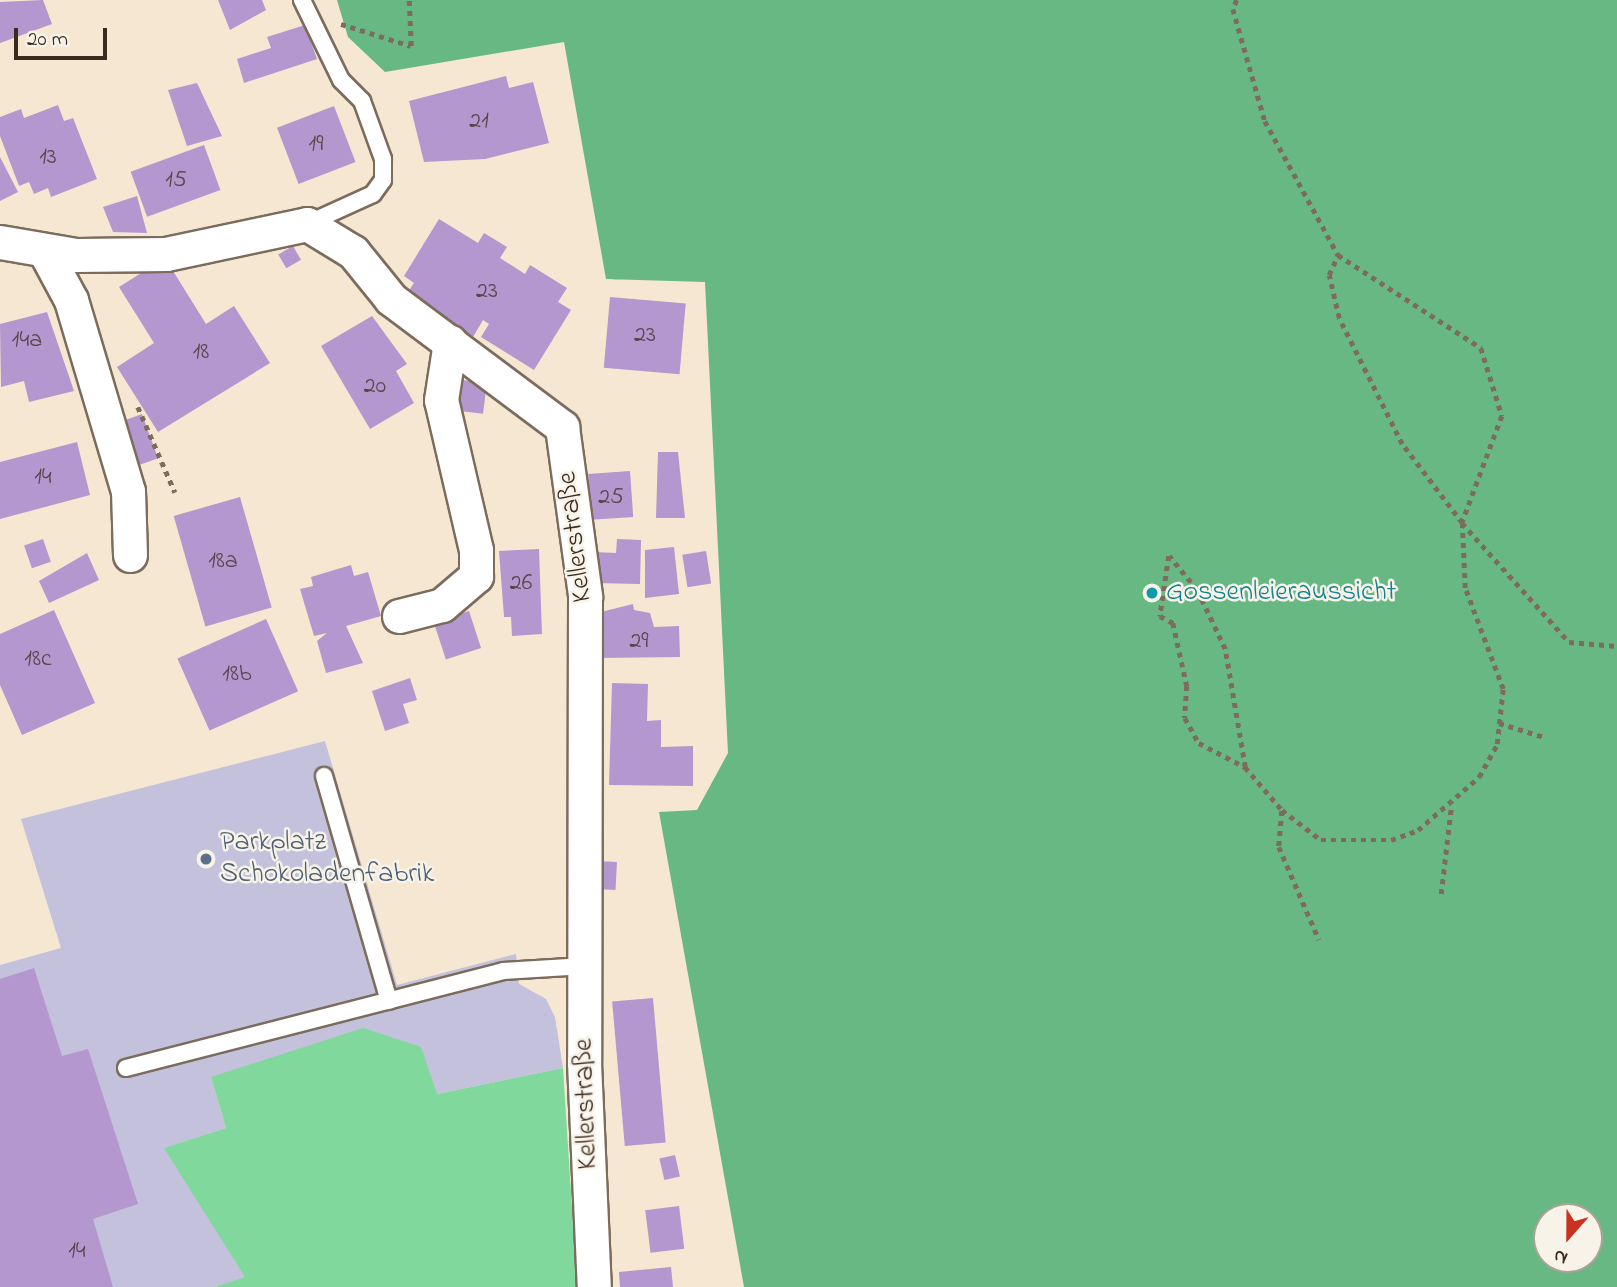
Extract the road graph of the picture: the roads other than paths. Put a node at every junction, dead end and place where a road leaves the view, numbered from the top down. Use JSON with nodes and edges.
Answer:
{"nodes":[{"id":1,"x":302,"y":0,"type":"edge"},
{"id":2,"x":307,"y":224,"type":"junction"},
{"id":3,"x":0,"y":242,"type":"edge"},
{"id":4,"x":44,"y":250,"type":"junction"},
{"id":5,"x":450,"y":342,"type":"junction"},
{"id":6,"x":130,"y":555,"type":"dead end"},
{"id":7,"x":399,"y":616,"type":"dead end"},
{"id":8,"x":324,"y":776,"type":"dead end"},
{"id":9,"x":585,"y":966,"type":"junction"},
{"id":10,"x":388,"y":1001,"type":"junction"},
{"id":11,"x":126,"y":1068,"type":"dead end"},
{"id":12,"x":594,"y":1287,"type":"edge"}],
"edges":[{"from":1,"to":2,"type":"lane"},
{"from":2,"to":4,"type":"street"},
{"from":2,"to":5,"type":"street","name":"Kellerstraße"},
{"from":3,"to":4,"type":"street"},
{"from":4,"to":6,"type":"street"},
{"from":5,"to":7,"type":"street"},
{"from":5,"to":9,"type":"street","name":"Kellerstraße"},
{"from":8,"to":10,"type":"lane"},
{"from":9,"to":10,"type":"lane"},
{"from":9,"to":12,"type":"street","name":"Kellerstraße"},
{"from":10,"to":11,"type":"lane"}]}
